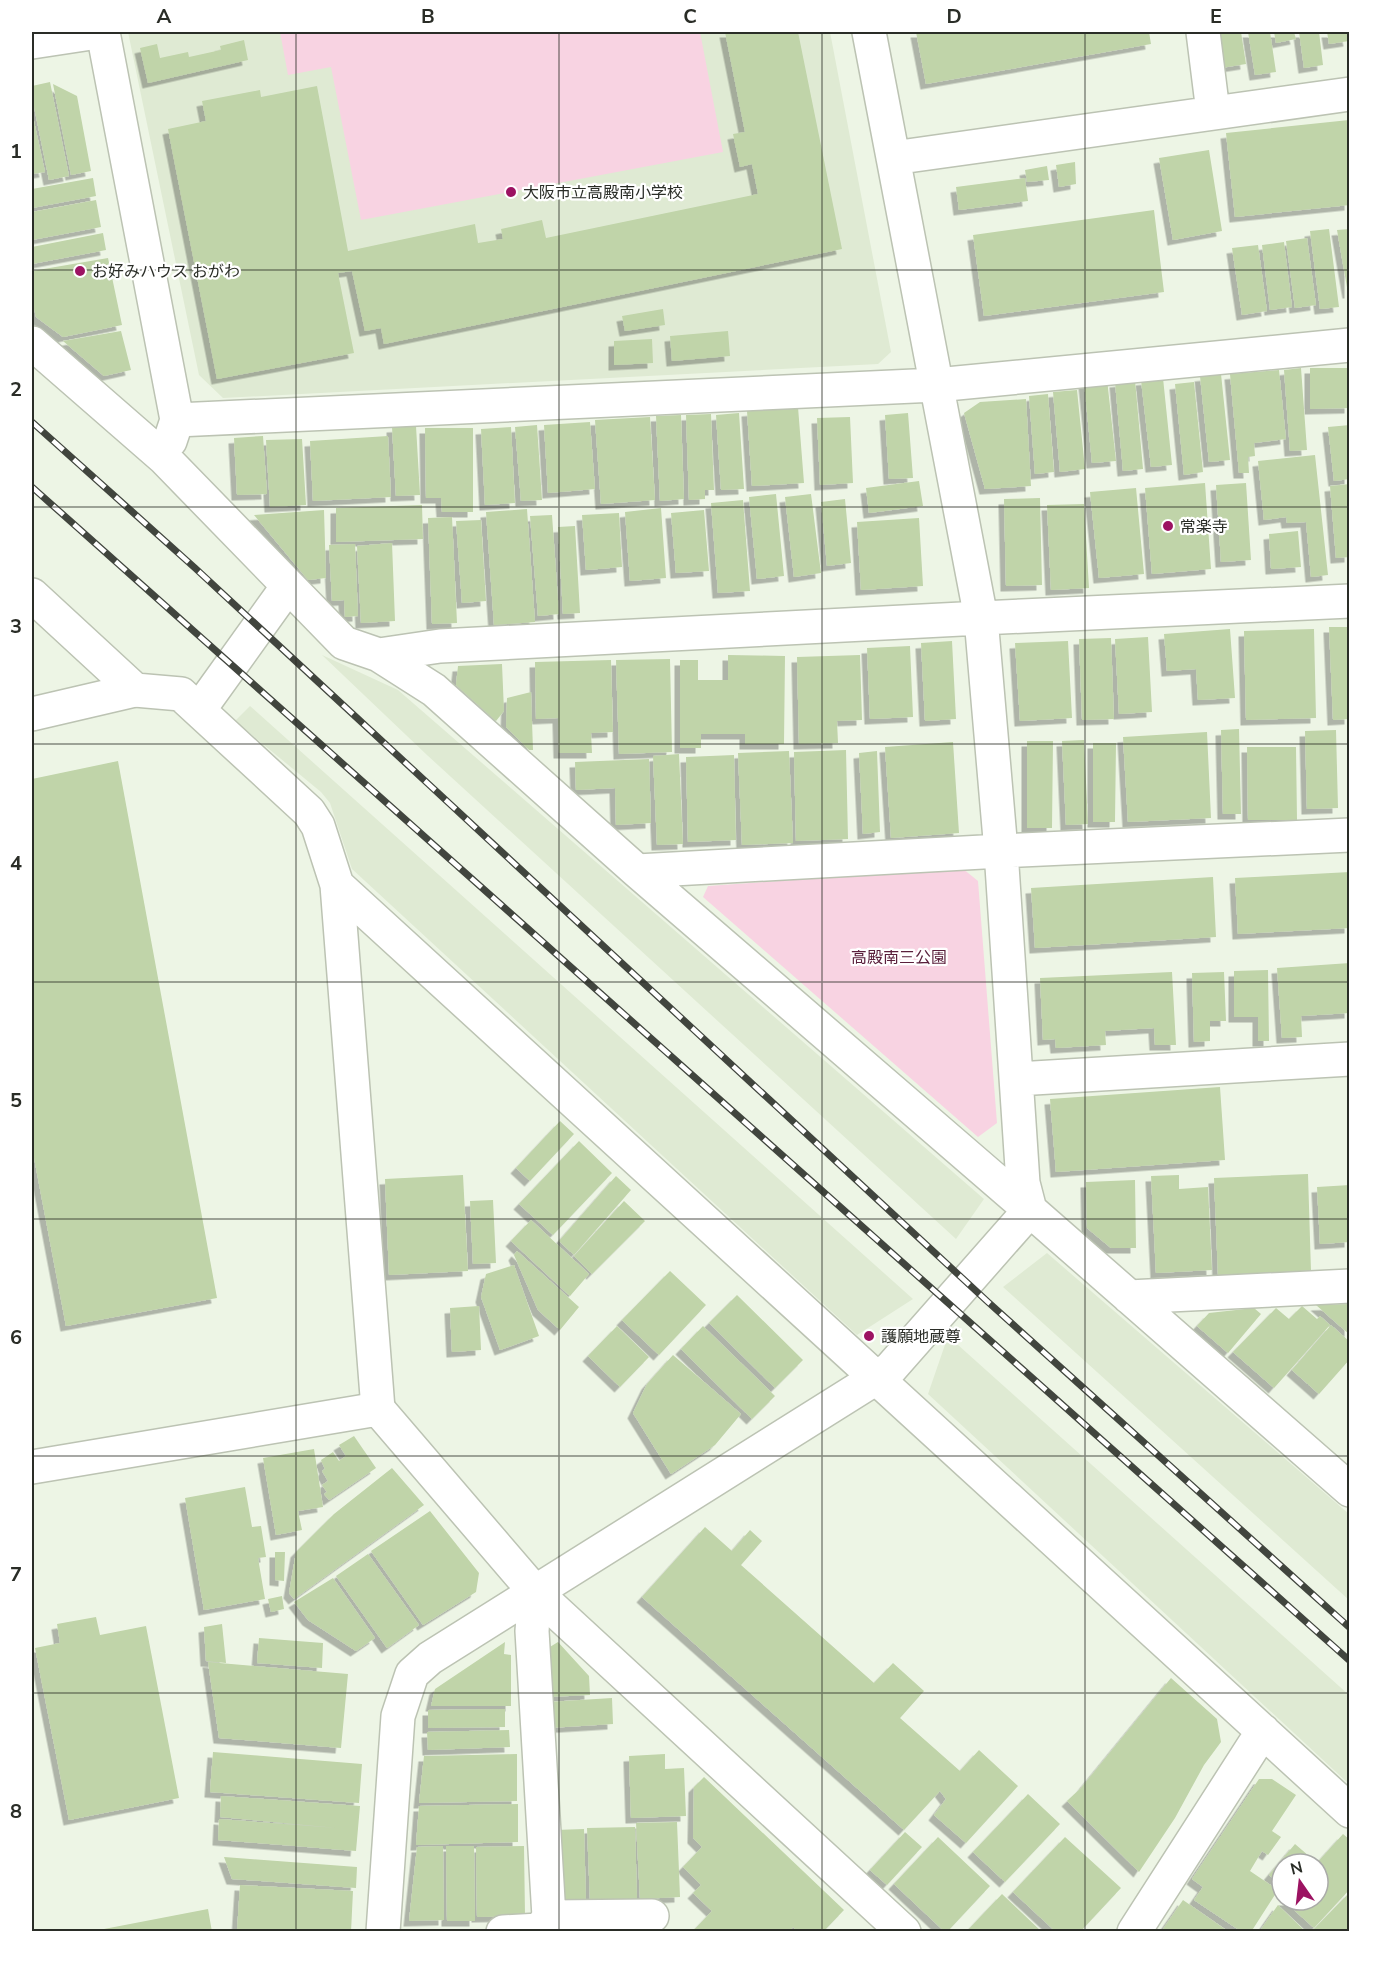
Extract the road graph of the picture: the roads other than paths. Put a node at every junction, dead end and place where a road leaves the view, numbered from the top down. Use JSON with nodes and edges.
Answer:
{"nodes":[{"id":1,"x":98,"y":32,"type":"edge"},
{"id":2,"x":103,"y":32,"type":"edge"},
{"id":3,"x":869,"y":32,"type":"edge"},
{"id":4,"x":1203,"y":32,"type":"edge"},
{"id":5,"x":32,"y":42,"type":"edge"},
{"id":6,"x":1350,"y":94,"type":"edge"},
{"id":7,"x":1213,"y":112,"type":"junction"},
{"id":8,"x":893,"y":158,"type":"junction"},
{"id":9,"x":32,"y":343,"type":"edge"},
{"id":10,"x":1350,"y":345,"type":"edge"},
{"id":11,"x":936,"y":385,"type":"junction"},
{"id":12,"x":177,"y":420,"type":"junction"},
{"id":13,"x":165,"y":458,"type":"junction"},
{"id":14,"x":288,"y":586,"type":"junction"},
{"id":15,"x":32,"y":595,"type":"edge"},
{"id":16,"x":1350,"y":601,"type":"edge"},
{"id":17,"x":981,"y":618,"type":"junction"},
{"id":18,"x":379,"y":655,"type":"junction"},
{"id":19,"x":135,"y":690,"type":"junction"},
{"id":20,"x":199,"y":710,"type":"junction"},
{"id":21,"x":32,"y":714,"type":"edge"},
{"id":22,"x":1350,"y":835,"type":"edge"},
{"id":23,"x":1001,"y":851,"type":"junction"},
{"id":24,"x":637,"y":870,"type":"junction"},
{"id":25,"x":337,"y":885,"type":"junction"},
{"id":26,"x":1350,"y":1059,"type":"edge"},
{"id":27,"x":1017,"y":1079,"type":"junction"},
{"id":28,"x":1030,"y":1210,"type":"junction"},
{"id":29,"x":1350,"y":1286,"type":"edge"},
{"id":30,"x":1130,"y":1297,"type":"junction"},
{"id":31,"x":876,"y":1378,"type":"junction"},
{"id":32,"x":378,"y":1409,"type":"junction"},
{"id":33,"x":32,"y":1467,"type":"edge"},
{"id":34,"x":1350,"y":1490,"type":"edge"},
{"id":35,"x":535,"y":1592,"type":"junction"},
{"id":36,"x":1263,"y":1731,"type":"junction"},
{"id":37,"x":1350,"y":1811,"type":"edge"},
{"id":38,"x":652,"y":1916,"type":"dead end"},
{"id":39,"x":542,"y":1926,"type":"edge"},
{"id":40,"x":383,"y":1932,"type":"edge"},
{"id":41,"x":503,"y":1932,"type":"edge"},
{"id":42,"x":904,"y":1932,"type":"edge"},
{"id":43,"x":1134,"y":1932,"type":"edge"}],
"edges":[{"from":1,"to":5,"type":"street"},
{"from":2,"to":12,"type":"street"},
{"from":3,"to":8,"type":"street"},
{"from":4,"to":7,"type":"street"},
{"from":6,"to":7,"type":"street"},
{"from":7,"to":8,"type":"street"},
{"from":8,"to":11,"type":"street"},
{"from":9,"to":13,"type":"street"},
{"from":10,"to":11,"type":"street"},
{"from":11,"to":12,"type":"street"},
{"from":11,"to":17,"type":"street"},
{"from":12,"to":13,"type":"street"},
{"from":13,"to":14,"type":"street"},
{"from":14,"to":18,"type":"street"},
{"from":14,"to":20,"type":"street"},
{"from":15,"to":19,"type":"street"},
{"from":16,"to":17,"type":"street"},
{"from":17,"to":18,"type":"street"},
{"from":17,"to":23,"type":"street"},
{"from":18,"to":24,"type":"street"},
{"from":19,"to":20,"type":"street"},
{"from":19,"to":21,"type":"street"},
{"from":20,"to":25,"type":"street"},
{"from":22,"to":23,"type":"street"},
{"from":23,"to":24,"type":"street"},
{"from":23,"to":27,"type":"street"},
{"from":24,"to":28,"type":"street"},
{"from":25,"to":31,"type":"street"},
{"from":25,"to":32,"type":"street"},
{"from":26,"to":27,"type":"street"},
{"from":27,"to":28,"type":"street"},
{"from":28,"to":30,"type":"street"},
{"from":28,"to":31,"type":"street"},
{"from":29,"to":30,"type":"street"},
{"from":30,"to":34,"type":"street"},
{"from":31,"to":35,"type":"street"},
{"from":31,"to":36,"type":"street"},
{"from":32,"to":33,"type":"street"},
{"from":32,"to":35,"type":"street"},
{"from":35,"to":39,"type":"street"},
{"from":35,"to":40,"type":"street"},
{"from":35,"to":42,"type":"street"},
{"from":36,"to":37,"type":"street"},
{"from":36,"to":43,"type":"street"},
{"from":38,"to":39,"type":"street"},
{"from":39,"to":41,"type":"street"}]}
